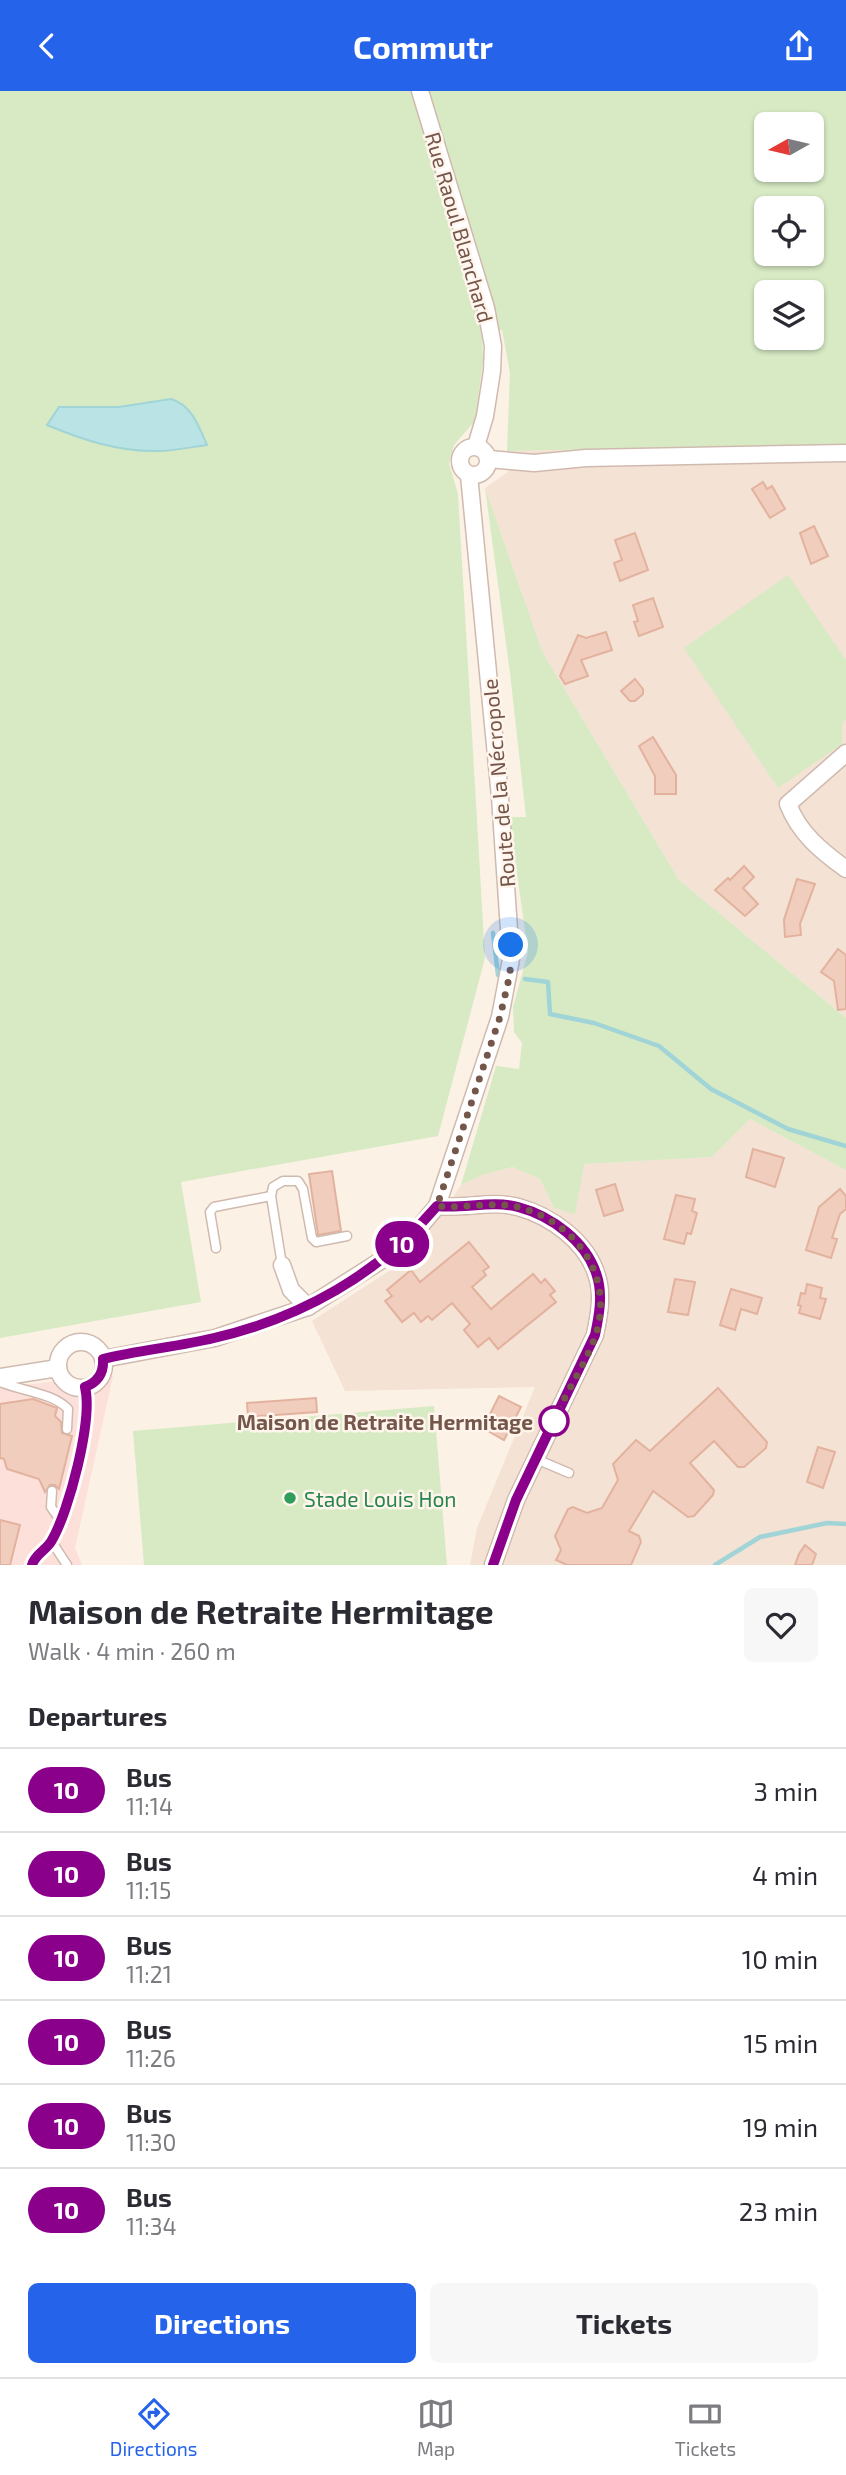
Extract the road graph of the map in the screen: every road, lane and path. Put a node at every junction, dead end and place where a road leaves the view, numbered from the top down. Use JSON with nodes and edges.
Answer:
{"nodes":[{"id":1,"x":420,"y":91,"type":"edge"},
{"id":2,"x":476,"y":446,"type":"junction"},
{"id":3,"x":846,"y":453,"type":"edge"},
{"id":4,"x":489,"y":459,"type":"junction"},
{"id":5,"x":469,"y":475,"type":"junction"},
{"id":6,"x":846,"y":754,"type":"edge"},
{"id":7,"x":846,"y":869,"type":"edge"},
{"id":8,"x":271,"y":1196,"type":"junction"},
{"id":9,"x":437,"y":1206,"type":"junction"},
{"id":10,"x":347,"y":1237,"type":"dead end"},
{"id":11,"x":216,"y":1248,"type":"dead end"},
{"id":12,"x":282,"y":1265,"type":"joint"},
{"id":13,"x":308,"y":1307,"type":"junction"},
{"id":14,"x":103,"y":1359,"type":"junction"},
{"id":15,"x":58,"y":1368,"type":"junction"},
{"id":16,"x":0,"y":1377,"type":"edge"},
{"id":17,"x":0,"y":1382,"type":"edge"},
{"id":18,"x":85,"y":1387,"type":"junction"},
{"id":19,"x":67,"y":1429,"type":"dead end"},
{"id":20,"x":536,"y":1459,"type":"junction"},
{"id":21,"x":569,"y":1473,"type":"dead end"},
{"id":22,"x":52,"y":1491,"type":"dead end"},
{"id":23,"x":60,"y":1520,"type":"junction"},
{"id":24,"x":52,"y":1542,"type":"junction"},
{"id":25,"x":32,"y":1565,"type":"edge"},
{"id":26,"x":67,"y":1565,"type":"edge"},
{"id":27,"x":493,"y":1565,"type":"edge"}],
"edges":[{"from":1,"to":2,"type":"street","name":"Rue Raoul Blanchard"},
{"from":2,"to":4,"type":"street"},
{"from":2,"to":5,"type":"street"},
{"from":3,"to":4,"type":"street"},
{"from":4,"to":5,"type":"street"},
{"from":5,"to":9,"type":"street","name":"Route de la Nécropole"},
{"from":6,"to":7,"type":"street"},
{"from":8,"to":10,"type":"lane"},
{"from":8,"to":11,"type":"lane"},
{"from":8,"to":12,"type":"lane"},
{"from":9,"to":13,"type":"street"},
{"from":9,"to":20,"type":"street"},
{"from":12,"to":13,"type":"street"},
{"from":13,"to":14,"type":"street"},
{"from":14,"to":15,"type":"street"},
{"from":14,"to":18,"type":"street"},
{"from":15,"to":16,"type":"street"},
{"from":15,"to":18,"type":"street"},
{"from":17,"to":19,"type":"lane"},
{"from":18,"to":23,"type":"lane"},
{"from":20,"to":21,"type":"lane"},
{"from":20,"to":27,"type":"street"},
{"from":22,"to":23,"type":"lane"},
{"from":23,"to":24,"type":"lane"},
{"from":24,"to":25,"type":"lane"},
{"from":24,"to":26,"type":"lane"}]}
